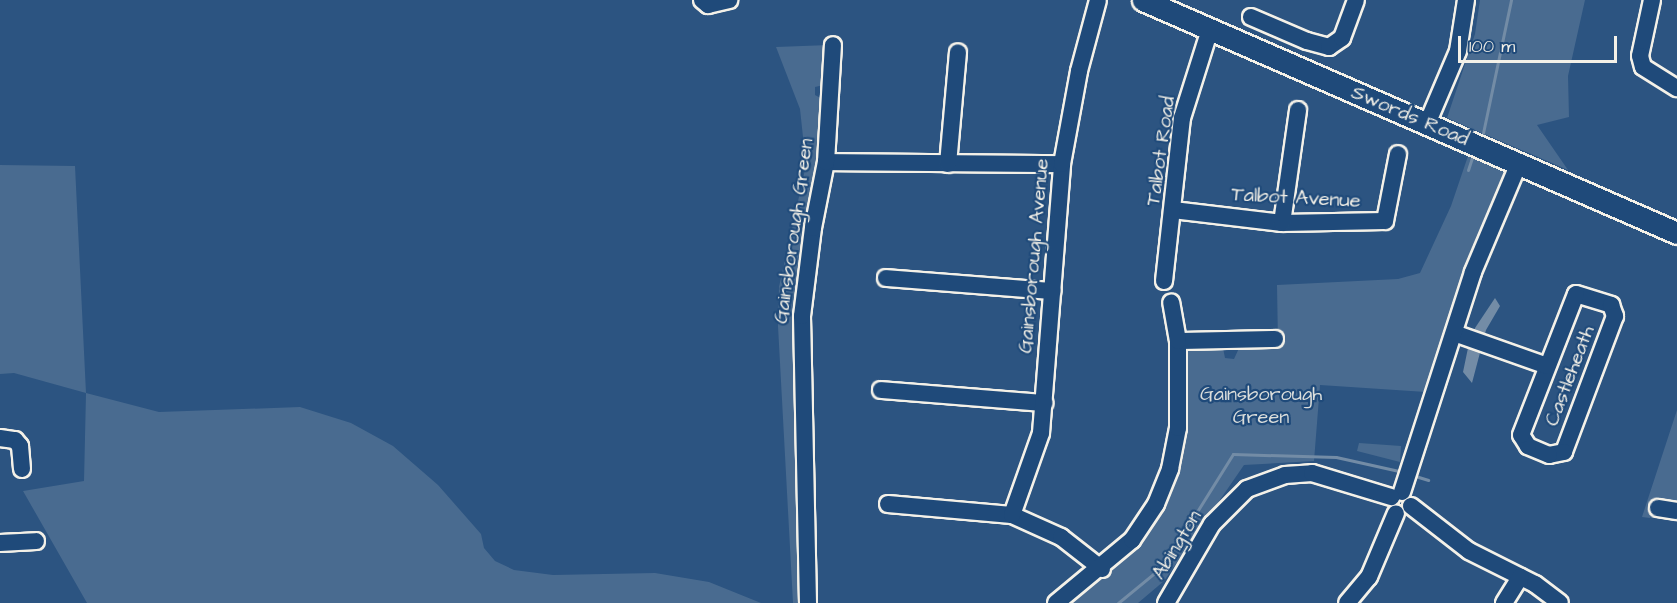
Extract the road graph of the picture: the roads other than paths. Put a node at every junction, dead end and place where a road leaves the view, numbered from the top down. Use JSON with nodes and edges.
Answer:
{"nodes":[{"id":1,"x":702,"y":0,"type":"edge"},
{"id":2,"x":729,"y":0,"type":"edge"},
{"id":3,"x":1098,"y":0,"type":"edge"},
{"id":4,"x":1143,"y":0,"type":"edge"},
{"id":5,"x":1356,"y":0,"type":"edge"},
{"id":6,"x":1466,"y":0,"type":"edge"},
{"id":7,"x":1652,"y":0,"type":"edge"},
{"id":8,"x":1251,"y":17,"type":"dead end"},
{"id":9,"x":1210,"y":28,"type":"junction"},
{"id":10,"x":833,"y":45,"type":"dead end"},
{"id":11,"x":958,"y":52,"type":"dead end"},
{"id":12,"x":1677,"y":88,"type":"edge"},
{"id":13,"x":1298,"y":110,"type":"dead end"},
{"id":14,"x":1427,"y":124,"type":"junction"},
{"id":15,"x":1398,"y":154,"type":"dead end"},
{"id":16,"x":826,"y":162,"type":"junction"},
{"id":17,"x":1519,"y":163,"type":"junction"},
{"id":18,"x":948,"y":164,"type":"junction"},
{"id":19,"x":1062,"y":164,"type":"junction"},
{"id":20,"x":1173,"y":210,"type":"junction"},
{"id":21,"x":1282,"y":223,"type":"junction"},
{"id":22,"x":1677,"y":233,"type":"edge"},
{"id":23,"x":886,"y":278,"type":"dead end"},
{"id":24,"x":1164,"y":281,"type":"dead end"},
{"id":25,"x":1052,"y":291,"type":"junction"},
{"id":26,"x":1171,"y":303,"type":"dead end"},
{"id":27,"x":1454,"y":333,"type":"junction"},
{"id":28,"x":1275,"y":339,"type":"dead end"},
{"id":29,"x":1178,"y":341,"type":"junction"},
{"id":30,"x":1547,"y":366,"type":"junction"},
{"id":31,"x":881,"y":390,"type":"dead end"},
{"id":32,"x":1044,"y":403,"type":"junction"},
{"id":33,"x":0,"y":438,"type":"edge"},
{"id":34,"x":22,"y":469,"type":"dead end"},
{"id":35,"x":1403,"y":492,"type":"junction"},
{"id":36,"x":888,"y":504,"type":"dead end"},
{"id":37,"x":1658,"y":508,"type":"dead end"},
{"id":38,"x":1677,"y":511,"type":"edge"},
{"id":39,"x":1012,"y":515,"type":"junction"},
{"id":40,"x":36,"y":541,"type":"dead end"},
{"id":41,"x":0,"y":543,"type":"edge"},
{"id":42,"x":1102,"y":568,"type":"junction"},
{"id":43,"x":1520,"y":577,"type":"junction"},
{"id":44,"x":808,"y":603,"type":"edge"},
{"id":45,"x":1056,"y":603,"type":"edge"},
{"id":46,"x":1166,"y":603,"type":"edge"},
{"id":47,"x":1347,"y":603,"type":"edge"},
{"id":48,"x":1504,"y":603,"type":"edge"},
{"id":49,"x":1560,"y":603,"type":"edge"}],
"edges":[{"from":1,"to":2,"type":"street"},
{"from":3,"to":19,"type":"street","name":"Gainsborough Avenue"},
{"from":4,"to":9,"type":"main road","name":"Swords Road"},
{"from":5,"to":8,"type":"street"},
{"from":6,"to":14,"type":"street"},
{"from":7,"to":12,"type":"street"},
{"from":9,"to":14,"type":"main road","name":"Swords Road"},
{"from":9,"to":20,"type":"street","name":"Talbot Road"},
{"from":10,"to":16,"type":"street","name":"Gainsborough Green"},
{"from":11,"to":18,"type":"street"},
{"from":13,"to":21,"type":"street"},
{"from":14,"to":17,"type":"main road","name":"Swords Road"},
{"from":15,"to":21,"type":"street","name":"Talbot Avenue"},
{"from":16,"to":18,"type":"street"},
{"from":16,"to":44,"type":"street","name":"Gainsborough Green"},
{"from":17,"to":22,"type":"main road","name":"Swords Road"},
{"from":17,"to":27,"type":"street"},
{"from":18,"to":19,"type":"street"},
{"from":19,"to":25,"type":"street","name":"Gainsborough Avenue"},
{"from":20,"to":21,"type":"street","name":"Talbot Avenue"},
{"from":20,"to":24,"type":"street","name":"Talbot Road"},
{"from":23,"to":25,"type":"street"},
{"from":25,"to":32,"type":"street","name":"Gainsborough Avenue"},
{"from":26,"to":29,"type":"street"},
{"from":27,"to":30,"type":"street","name":"Castleheath"},
{"from":27,"to":35,"type":"street"},
{"from":28,"to":29,"type":"street"},
{"from":29,"to":42,"type":"street"},
{"from":30,"to":30,"type":"street","name":"Castleheath"},
{"from":31,"to":32,"type":"street"},
{"from":32,"to":39,"type":"street","name":"Gainsborough Avenue"},
{"from":33,"to":34,"type":"street"},
{"from":35,"to":43,"type":"street","name":"Abington"},
{"from":35,"to":46,"type":"street","name":"Abington"},
{"from":35,"to":47,"type":"street"},
{"from":36,"to":39,"type":"street"},
{"from":37,"to":38,"type":"street"},
{"from":39,"to":42,"type":"street"},
{"from":40,"to":41,"type":"street"},
{"from":42,"to":45,"type":"street"},
{"from":43,"to":48,"type":"street"},
{"from":43,"to":49,"type":"street","name":"Abington"}]}
